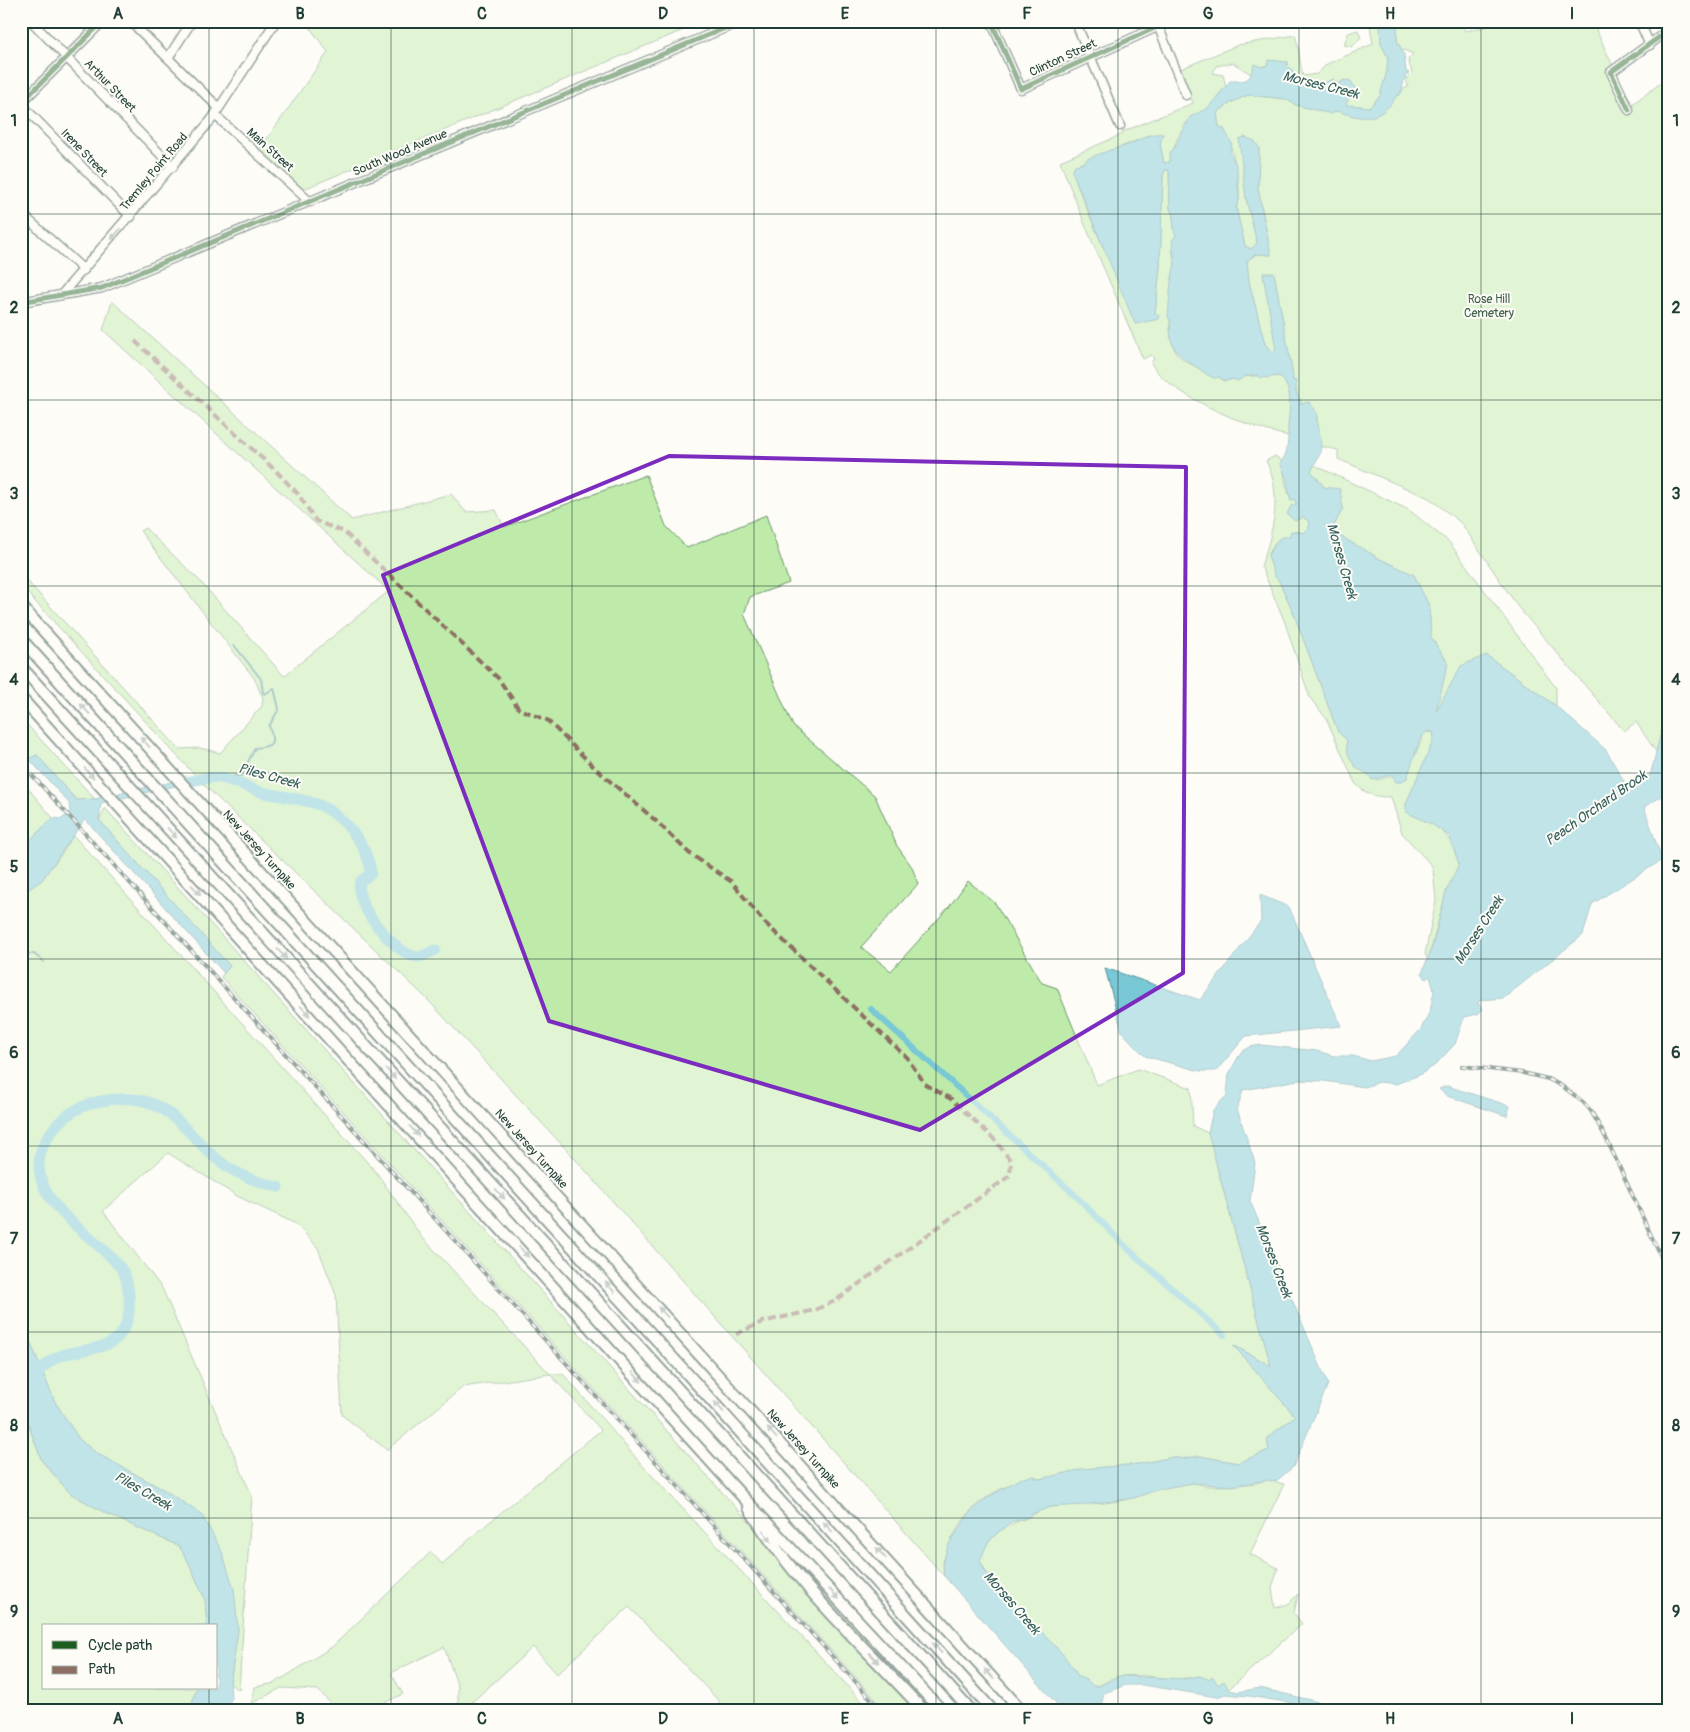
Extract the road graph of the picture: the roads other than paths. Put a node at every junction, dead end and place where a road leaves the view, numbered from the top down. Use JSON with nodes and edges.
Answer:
{"nodes":[{"id":1,"x":31,"y":21,"type":"edge"},
{"id":2,"x":103,"y":21,"type":"edge"},
{"id":3,"x":130,"y":21,"type":"edge"},
{"id":4,"x":192,"y":21,"type":"edge"},
{"id":5,"x":276,"y":21,"type":"edge"},
{"id":6,"x":742,"y":21,"type":"edge"},
{"id":7,"x":991,"y":21,"type":"edge"},
{"id":8,"x":1075,"y":21,"type":"edge"},
{"id":9,"x":1170,"y":21,"type":"edge"},
{"id":10,"x":1639,"y":21,"type":"edge"},
{"id":11,"x":1158,"y":24,"type":"edge"},
{"id":12,"x":1669,"y":30,"type":"edge"},
{"id":13,"x":1650,"y":45,"type":"junction"},
{"id":14,"x":1090,"y":56,"type":"junction"},
{"id":15,"x":66,"y":58,"type":"junction"},
{"id":16,"x":168,"y":58,"type":"junction"},
{"id":17,"x":1186,"y":95,"type":"dead end"},
{"id":18,"x":21,"y":103,"type":"edge"},
{"id":19,"x":1629,"y":110,"type":"dead end"},
{"id":20,"x":217,"y":112,"type":"junction"},
{"id":21,"x":1120,"y":126,"type":"dead end"},
{"id":22,"x":173,"y":167,"type":"junction"},
{"id":23,"x":310,"y":202,"type":"junction"},
{"id":24,"x":21,"y":213,"type":"edge"},
{"id":25,"x":131,"y":217,"type":"junction"},
{"id":26,"x":84,"y":270,"type":"junction"},
{"id":27,"x":62,"y":294,"type":"junction"},
{"id":28,"x":21,"y":302,"type":"edge"},
{"id":29,"x":21,"y":606,"type":"edge"},
{"id":30,"x":21,"y":638,"type":"edge"},
{"id":31,"x":21,"y":667,"type":"edge"},
{"id":32,"x":21,"y":698,"type":"edge"},
{"id":33,"x":741,"y":1495,"type":"junction"},
{"id":34,"x":924,"y":1711,"type":"edge"},
{"id":35,"x":942,"y":1711,"type":"edge"},
{"id":36,"x":971,"y":1711,"type":"edge"},
{"id":37,"x":993,"y":1711,"type":"edge"},
{"id":38,"x":1022,"y":1711,"type":"edge"}],
"edges":[{"from":1,"to":15,"type":"street","name":"Arthur Street"},
{"from":2,"to":15,"type":"street"},
{"from":3,"to":16,"type":"street","name":"Main Street"},
{"from":4,"to":16,"type":"street"},
{"from":5,"to":20,"type":"street","name":"Tremley Point Road"},
{"from":6,"to":23,"type":"street","name":"South Wood Avenue"},
{"from":7,"to":14,"type":"street","name":"Clinton Street"},
{"from":8,"to":14,"type":"street"},
{"from":9,"to":11,"type":"street","name":"Clinton Street"},
{"from":10,"to":13,"type":"street"},
{"from":11,"to":14,"type":"street","name":"Clinton Street"},
{"from":11,"to":17,"type":"street"},
{"from":12,"to":13,"type":"street"},
{"from":13,"to":19,"type":"street"},
{"from":14,"to":21,"type":"street"},
{"from":15,"to":18,"type":"street"},
{"from":15,"to":22,"type":"street","name":"Arthur Street"},
{"from":16,"to":20,"type":"street","name":"Main Street"},
{"from":18,"to":25,"type":"street","name":"Irene Street"},
{"from":20,"to":22,"type":"street","name":"Tremley Point Road"},
{"from":20,"to":23,"type":"street","name":"Main Street"},
{"from":22,"to":25,"type":"street","name":"Tremley Point Road"},
{"from":23,"to":27,"type":"street","name":"South Wood Avenue"},
{"from":24,"to":26,"type":"street"},
{"from":25,"to":26,"type":"street","name":"Tremley Point Road","one_way":true},
{"from":26,"to":27,"type":"street","name":"Tremley Point Road"},
{"from":27,"to":28,"type":"street"},
{"from":38,"to":29,"type":"highway","name":"New Jersey Turnpike","one_way":true},
{"from":37,"to":30,"type":"highway","one_way":true},
{"from":31,"to":36,"type":"highway","one_way":true},
{"from":32,"to":33,"type":"highway","one_way":true},
{"from":33,"to":34,"type":"highway","one_way":true},
{"from":33,"to":35,"type":"highway","one_way":true}]}
